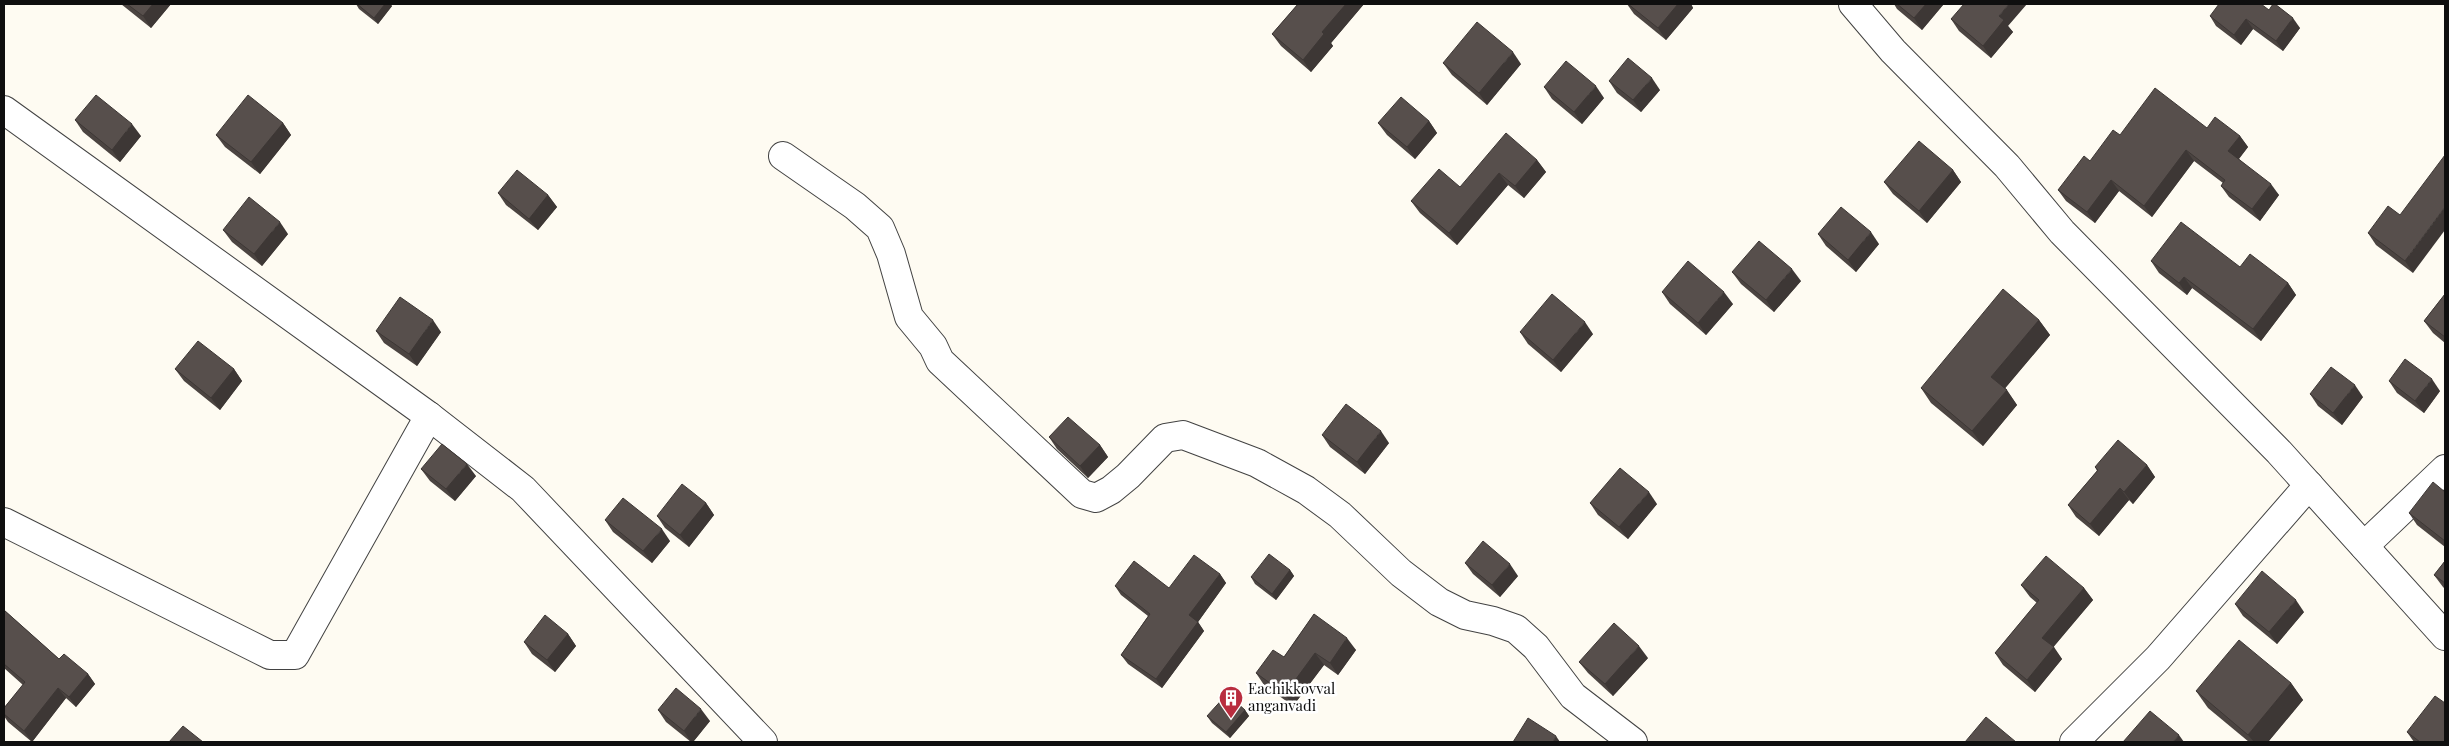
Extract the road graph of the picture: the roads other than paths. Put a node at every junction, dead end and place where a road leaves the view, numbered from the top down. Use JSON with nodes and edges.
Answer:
{"nodes":[{"id":1,"x":1853,"y":4,"type":"edge"},
{"id":2,"x":4,"y":110,"type":"edge"},
{"id":3,"x":783,"y":156,"type":"dead end"},
{"id":4,"x":430,"y":416,"type":"junction"},
{"id":5,"x":2445,"y":469,"type":"edge"},
{"id":6,"x":2309,"y":485,"type":"junction"},
{"id":7,"x":4,"y":522,"type":"edge"},
{"id":8,"x":2364,"y":546,"type":"junction"},
{"id":9,"x":2445,"y":636,"type":"edge"},
{"id":10,"x":763,"y":742,"type":"edge"},
{"id":11,"x":1633,"y":742,"type":"edge"},
{"id":12,"x":2074,"y":742,"type":"edge"}],
"edges":[{"from":1,"to":6,"type":"street"},
{"from":2,"to":4,"type":"street"},
{"from":3,"to":11,"type":"street"},
{"from":4,"to":7,"type":"street"},
{"from":4,"to":10,"type":"street"},
{"from":5,"to":8,"type":"street"},
{"from":6,"to":8,"type":"street"},
{"from":6,"to":12,"type":"street"},
{"from":8,"to":9,"type":"street"}]}
